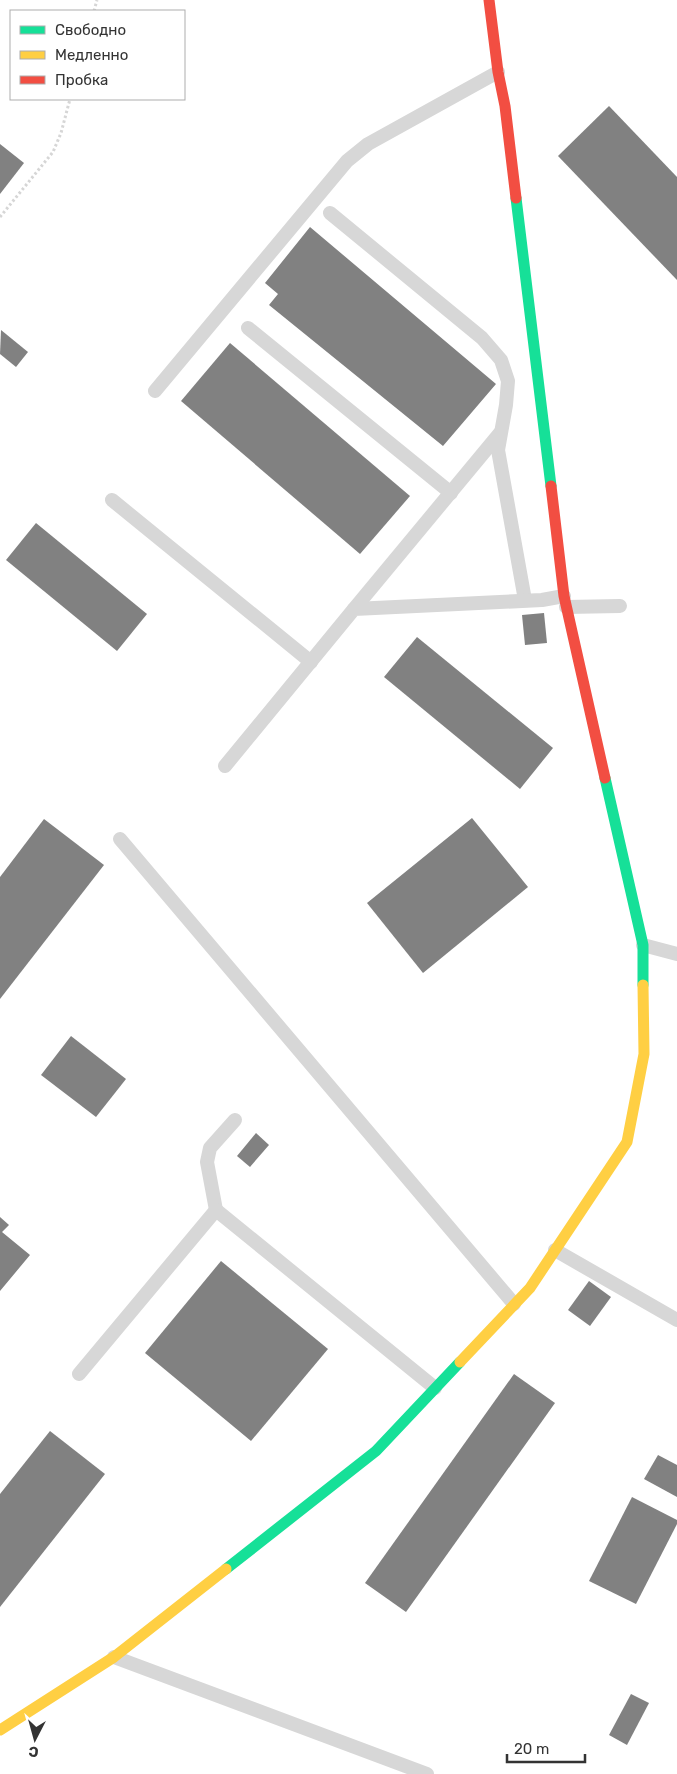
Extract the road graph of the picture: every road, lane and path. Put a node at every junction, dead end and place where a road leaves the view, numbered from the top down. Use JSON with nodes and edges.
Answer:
{"nodes":[{"id":1,"x":489,"y":0,"type":"edge"},
{"id":2,"x":498,"y":72,"type":"junction"},
{"id":3,"x":70,"y":100,"type":"edge"},
{"id":4,"x":330,"y":213,"type":"dead end"},
{"id":5,"x":0,"y":217,"type":"edge"},
{"id":6,"x":248,"y":328,"type":"dead end"},
{"id":7,"x":155,"y":392,"type":"dead end"},
{"id":8,"x":502,"y":431,"type":"junction"},
{"id":9,"x":451,"y":493,"type":"junction"},
{"id":10,"x":112,"y":500,"type":"dead end"},
{"id":11,"x":525,"y":600,"type":"junction"},
{"id":12,"x":565,"y":602,"type":"junction"},
{"id":13,"x":620,"y":606,"type":"dead end"},
{"id":14,"x":354,"y":609,"type":"junction"},
{"id":15,"x":311,"y":662,"type":"junction"},
{"id":16,"x":225,"y":766,"type":"dead end"},
{"id":17,"x":120,"y":839,"type":"dead end"},
{"id":18,"x":643,"y":946,"type":"junction"},
{"id":19,"x":677,"y":954,"type":"edge"},
{"id":20,"x":235,"y":1120,"type":"dead end"},
{"id":21,"x":216,"y":1210,"type":"junction"},
{"id":22,"x":555,"y":1250,"type":"junction"},
{"id":23,"x":514,"y":1304,"type":"junction"},
{"id":24,"x":677,"y":1320,"type":"edge"},
{"id":25,"x":80,"y":1374,"type":"dead end"},
{"id":26,"x":435,"y":1388,"type":"junction"},
{"id":27,"x":114,"y":1657,"type":"junction"},
{"id":28,"x":0,"y":1730,"type":"edge"},
{"id":29,"x":427,"y":1774,"type":"edge"}],
"edges":[{"from":1,"to":2,"type":"street"},
{"from":2,"to":7,"type":"lane"},
{"from":2,"to":12,"type":"street"},
{"from":3,"to":5,"type":"path"},
{"from":4,"to":8,"type":"lane"},
{"from":6,"to":9,"type":"lane"},
{"from":8,"to":9,"type":"lane"},
{"from":8,"to":11,"type":"lane"},
{"from":9,"to":14,"type":"lane"},
{"from":10,"to":15,"type":"lane"},
{"from":11,"to":12,"type":"lane"},
{"from":11,"to":14,"type":"lane"},
{"from":12,"to":13,"type":"lane"},
{"from":12,"to":18,"type":"street"},
{"from":14,"to":15,"type":"lane"},
{"from":15,"to":16,"type":"lane"},
{"from":17,"to":23,"type":"lane"},
{"from":18,"to":19,"type":"lane"},
{"from":18,"to":22,"type":"street"},
{"from":20,"to":21,"type":"lane"},
{"from":21,"to":25,"type":"lane"},
{"from":21,"to":26,"type":"lane"},
{"from":22,"to":23,"type":"street"},
{"from":22,"to":24,"type":"lane"},
{"from":23,"to":26,"type":"street"},
{"from":26,"to":27,"type":"street"},
{"from":27,"to":28,"type":"street"},
{"from":27,"to":29,"type":"lane"}]}
